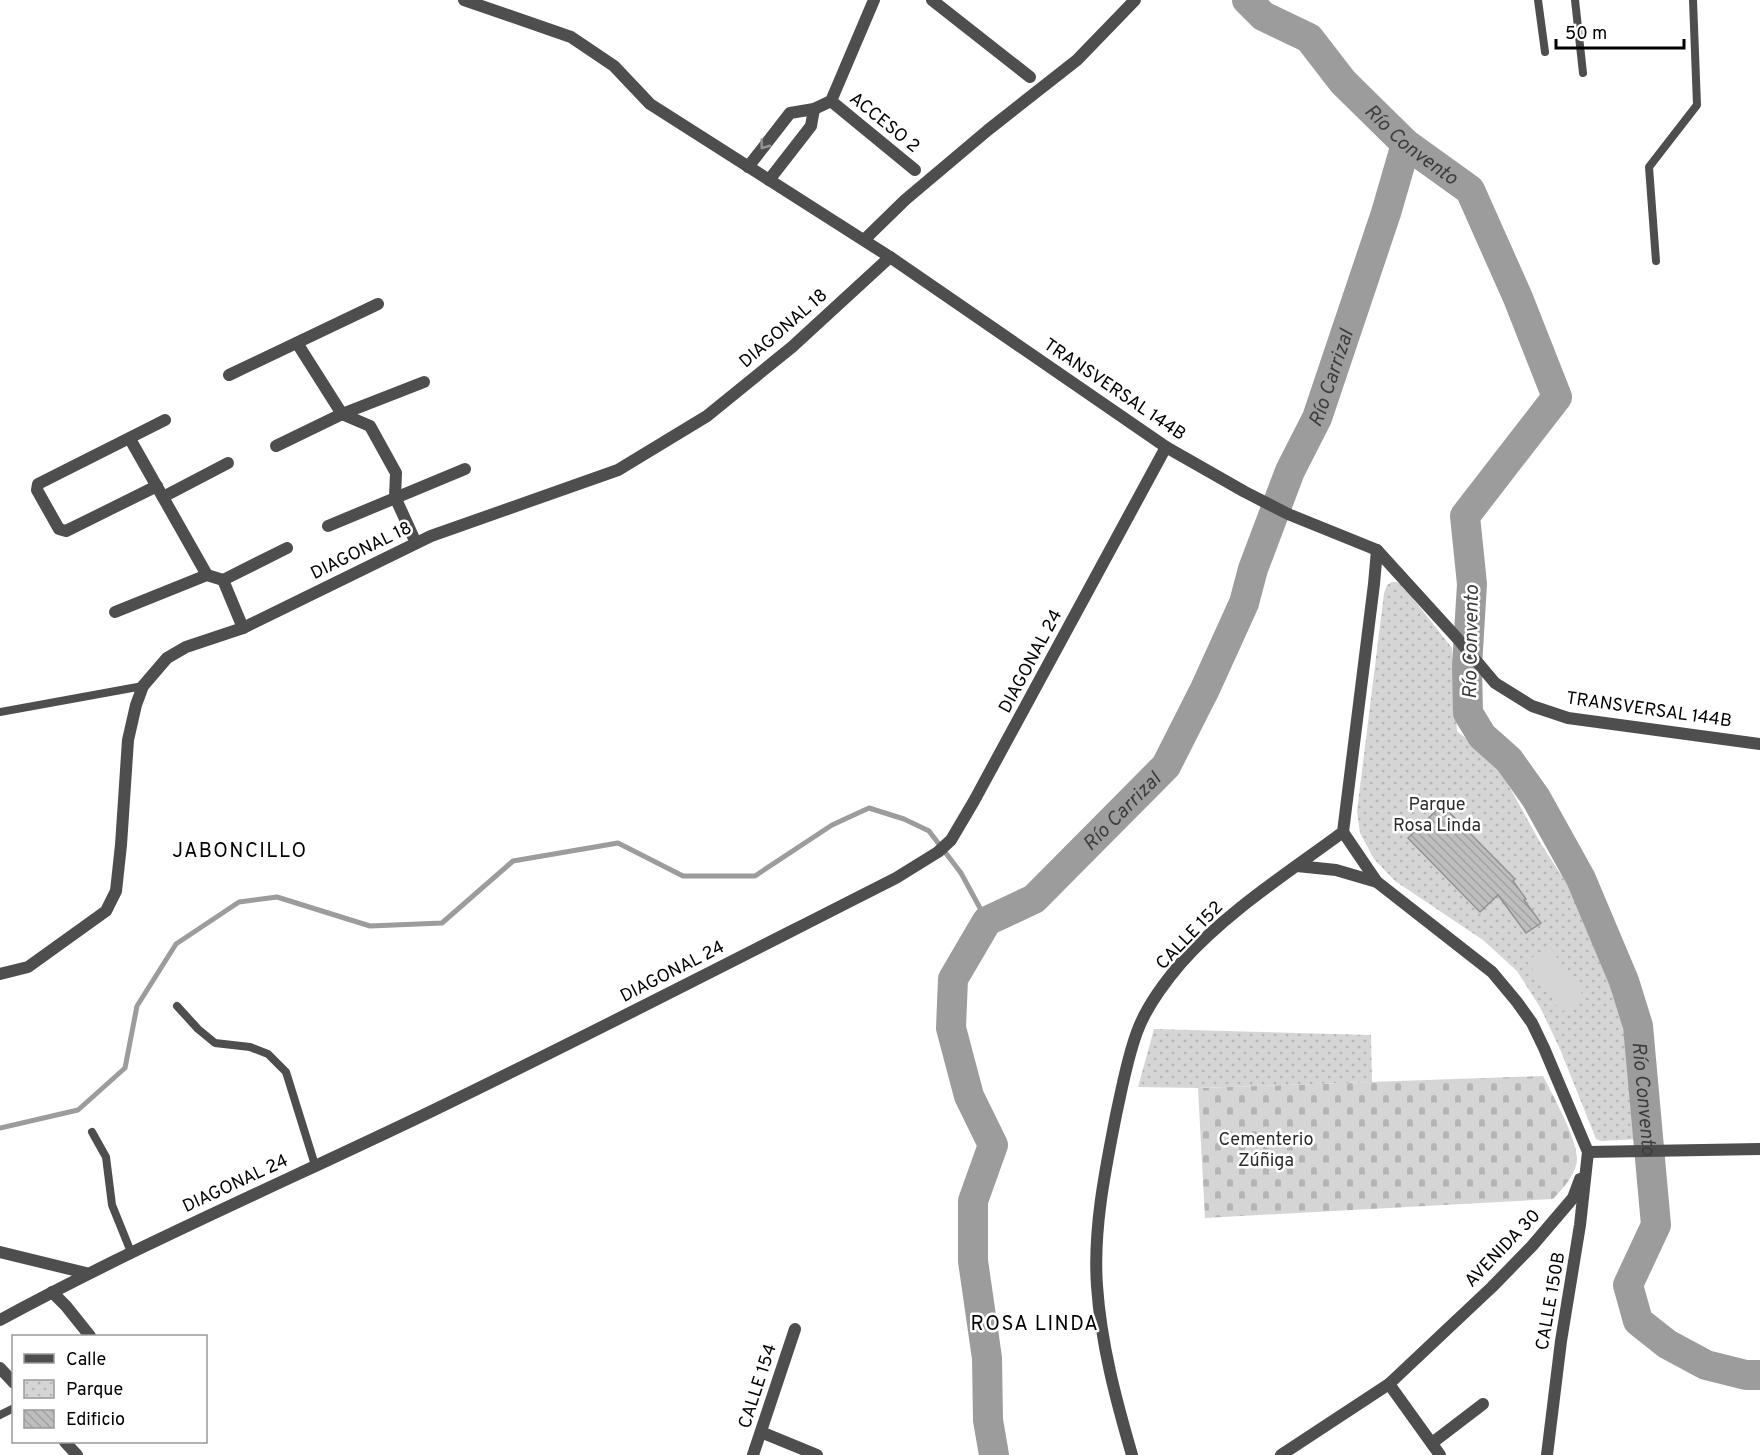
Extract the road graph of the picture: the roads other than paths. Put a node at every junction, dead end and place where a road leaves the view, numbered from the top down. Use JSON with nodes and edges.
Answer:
{"nodes":[{"id":1,"x":464,"y":0,"type":"edge"},
{"id":2,"x":874,"y":0,"type":"edge"},
{"id":3,"x":932,"y":0,"type":"edge"},
{"id":4,"x":1135,"y":0,"type":"edge"},
{"id":5,"x":1538,"y":0,"type":"edge"},
{"id":6,"x":1575,"y":0,"type":"edge"},
{"id":7,"x":1693,"y":0,"type":"edge"},
{"id":8,"x":1545,"y":52,"type":"dead end"},
{"id":9,"x":1583,"y":73,"type":"dead end"},
{"id":10,"x":1030,"y":77,"type":"dead end"},
{"id":11,"x":831,"y":101,"type":"junction"},
{"id":12,"x":814,"y":109,"type":"junction"},
{"id":13,"x":748,"y":167,"type":"junction"},
{"id":14,"x":915,"y":170,"type":"dead end"},
{"id":15,"x":769,"y":180,"type":"junction"},
{"id":16,"x":864,"y":240,"type":"junction"},
{"id":17,"x":890,"y":256,"type":"junction"},
{"id":18,"x":1656,"y":261,"type":"dead end"},
{"id":19,"x":378,"y":304,"type":"dead end"},
{"id":20,"x":297,"y":344,"type":"junction"},
{"id":21,"x":229,"y":375,"type":"dead end"},
{"id":22,"x":424,"y":382,"type":"dead end"},
{"id":23,"x":342,"y":414,"type":"junction"},
{"id":24,"x":165,"y":420,"type":"dead end"},
{"id":25,"x":130,"y":439,"type":"junction"},
{"id":26,"x":276,"y":446,"type":"dead end"},
{"id":27,"x":1166,"y":447,"type":"junction"},
{"id":28,"x":228,"y":463,"type":"dead end"},
{"id":29,"x":465,"y":469,"type":"dead end"},
{"id":30,"x":157,"y":486,"type":"junction"},
{"id":31,"x":163,"y":497,"type":"junction"},
{"id":32,"x":395,"y":497,"type":"junction"},
{"id":33,"x":327,"y":526,"type":"dead end"},
{"id":34,"x":416,"y":543,"type":"junction"},
{"id":35,"x":287,"y":548,"type":"dead end"},
{"id":36,"x":1377,"y":550,"type":"junction"},
{"id":37,"x":207,"y":575,"type":"junction"},
{"id":38,"x":223,"y":580,"type":"junction"},
{"id":39,"x":115,"y":612,"type":"dead end"},
{"id":40,"x":243,"y":628,"type":"junction"},
{"id":41,"x":143,"y":686,"type":"junction"},
{"id":42,"x":0,"y":712,"type":"edge"},
{"id":43,"x":1760,"y":744,"type":"edge"},
{"id":44,"x":1343,"y":832,"type":"junction"},
{"id":45,"x":1297,"y":866,"type":"junction"},
{"id":46,"x":1377,"y":882,"type":"junction"},
{"id":47,"x":0,"y":975,"type":"edge"},
{"id":48,"x":177,"y":1006,"type":"dead end"},
{"id":49,"x":92,"y":1132,"type":"dead end"},
{"id":50,"x":1760,"y":1149,"type":"edge"},
{"id":51,"x":1588,"y":1152,"type":"junction"},
{"id":52,"x":315,"y":1166,"type":"junction"},
{"id":53,"x":0,"y":1252,"type":"edge"},
{"id":54,"x":131,"y":1252,"type":"junction"},
{"id":55,"x":86,"y":1273,"type":"junction"},
{"id":56,"x":52,"y":1292,"type":"junction"},
{"id":57,"x":0,"y":1320,"type":"edge"},
{"id":58,"x":795,"y":1329,"type":"dead end"},
{"id":59,"x":89,"y":1335,"type":"edge"},
{"id":60,"x":0,"y":1368,"type":"edge"},
{"id":61,"x":12,"y":1381,"type":"edge"},
{"id":62,"x":1389,"y":1384,"type":"junction"},
{"id":63,"x":1483,"y":1404,"type":"dead end"},
{"id":64,"x":761,"y":1432,"type":"junction"},
{"id":65,"x":66,"y":1443,"type":"edge"},
{"id":66,"x":1432,"y":1443,"type":"junction"},
{"id":67,"x":77,"y":1455,"type":"edge"},
{"id":68,"x":753,"y":1455,"type":"edge"},
{"id":69,"x":817,"y":1455,"type":"edge"},
{"id":70,"x":1132,"y":1455,"type":"edge"},
{"id":71,"x":1281,"y":1455,"type":"edge"},
{"id":72,"x":1440,"y":1455,"type":"edge"},
{"id":73,"x":1547,"y":1455,"type":"edge"}],
"edges":[{"from":1,"to":13,"type":"street","name":"TRANSVERSAL 144B"},
{"from":2,"to":11,"type":"street"},
{"from":3,"to":10,"type":"street"},
{"from":4,"to":16,"type":"street"},
{"from":5,"to":8,"type":"lane"},
{"from":6,"to":9,"type":"lane"},
{"from":7,"to":18,"type":"lane"},
{"from":11,"to":12,"type":"street"},
{"from":11,"to":14,"type":"street","name":"ACCESO 2"},
{"from":12,"to":13,"type":"street","one_way":true},
{"from":12,"to":15,"type":"street"},
{"from":13,"to":15,"type":"street","name":"TRANSVERSAL 144B"},
{"from":15,"to":16,"type":"street","name":"TRANSVERSAL 144B"},
{"from":16,"to":17,"type":"street","name":"TRANSVERSAL 144B"},
{"from":17,"to":27,"type":"street","name":"TRANSVERSAL 144B"},
{"from":17,"to":34,"type":"street","name":"DIAGONAL 18"},
{"from":19,"to":20,"type":"street"},
{"from":20,"to":21,"type":"street"},
{"from":20,"to":23,"type":"street"},
{"from":22,"to":23,"type":"street"},
{"from":23,"to":26,"type":"street"},
{"from":23,"to":32,"type":"street"},
{"from":24,"to":25,"type":"street"},
{"from":25,"to":30,"type":"street"},
{"from":25,"to":30,"type":"street"},
{"from":27,"to":36,"type":"street","name":"TRANSVERSAL 144B"},
{"from":27,"to":52,"type":"street","name":"DIAGONAL 24"},
{"from":28,"to":31,"type":"street"},
{"from":29,"to":32,"type":"street"},
{"from":30,"to":31,"type":"street"},
{"from":31,"to":37,"type":"street"},
{"from":32,"to":33,"type":"street"},
{"from":32,"to":34,"type":"street"},
{"from":34,"to":40,"type":"street","name":"DIAGONAL 18"},
{"from":35,"to":38,"type":"street"},
{"from":36,"to":43,"type":"street","name":"TRANSVERSAL 144B"},
{"from":36,"to":44,"type":"street"},
{"from":37,"to":38,"type":"street"},
{"from":37,"to":39,"type":"street"},
{"from":38,"to":40,"type":"street"},
{"from":40,"to":41,"type":"street","name":"DIAGONAL 18"},
{"from":41,"to":42,"type":"lane"},
{"from":41,"to":47,"type":"street","name":"DIAGONAL 18"},
{"from":44,"to":45,"type":"street","name":"CALLE 152"},
{"from":44,"to":46,"type":"street"},
{"from":45,"to":46,"type":"street"},
{"from":45,"to":70,"type":"street","name":"CALLE 152"},
{"from":46,"to":51,"type":"street"},
{"from":48,"to":52,"type":"lane"},
{"from":49,"to":54,"type":"lane"},
{"from":50,"to":51,"type":"street"},
{"from":51,"to":62,"type":"street","name":"AVENIDA 30"},
{"from":51,"to":73,"type":"street","name":"CALLE 150B"},
{"from":52,"to":54,"type":"street","name":"DIAGONAL 24"},
{"from":53,"to":55,"type":"street"},
{"from":54,"to":55,"type":"street","name":"DIAGONAL 24"},
{"from":55,"to":56,"type":"street","name":"DIAGONAL 24"},
{"from":56,"to":57,"type":"street","name":"DIAGONAL 24"},
{"from":56,"to":59,"type":"street"},
{"from":58,"to":64,"type":"street","name":"CALLE 154"},
{"from":60,"to":61,"type":"street"},
{"from":62,"to":66,"type":"street"},
{"from":62,"to":71,"type":"street","name":"AVENIDA 30"},
{"from":63,"to":66,"type":"street"},
{"from":64,"to":68,"type":"street","name":"CALLE 154"},
{"from":64,"to":69,"type":"street"},
{"from":65,"to":67,"type":"street"},
{"from":66,"to":72,"type":"street"}]}
